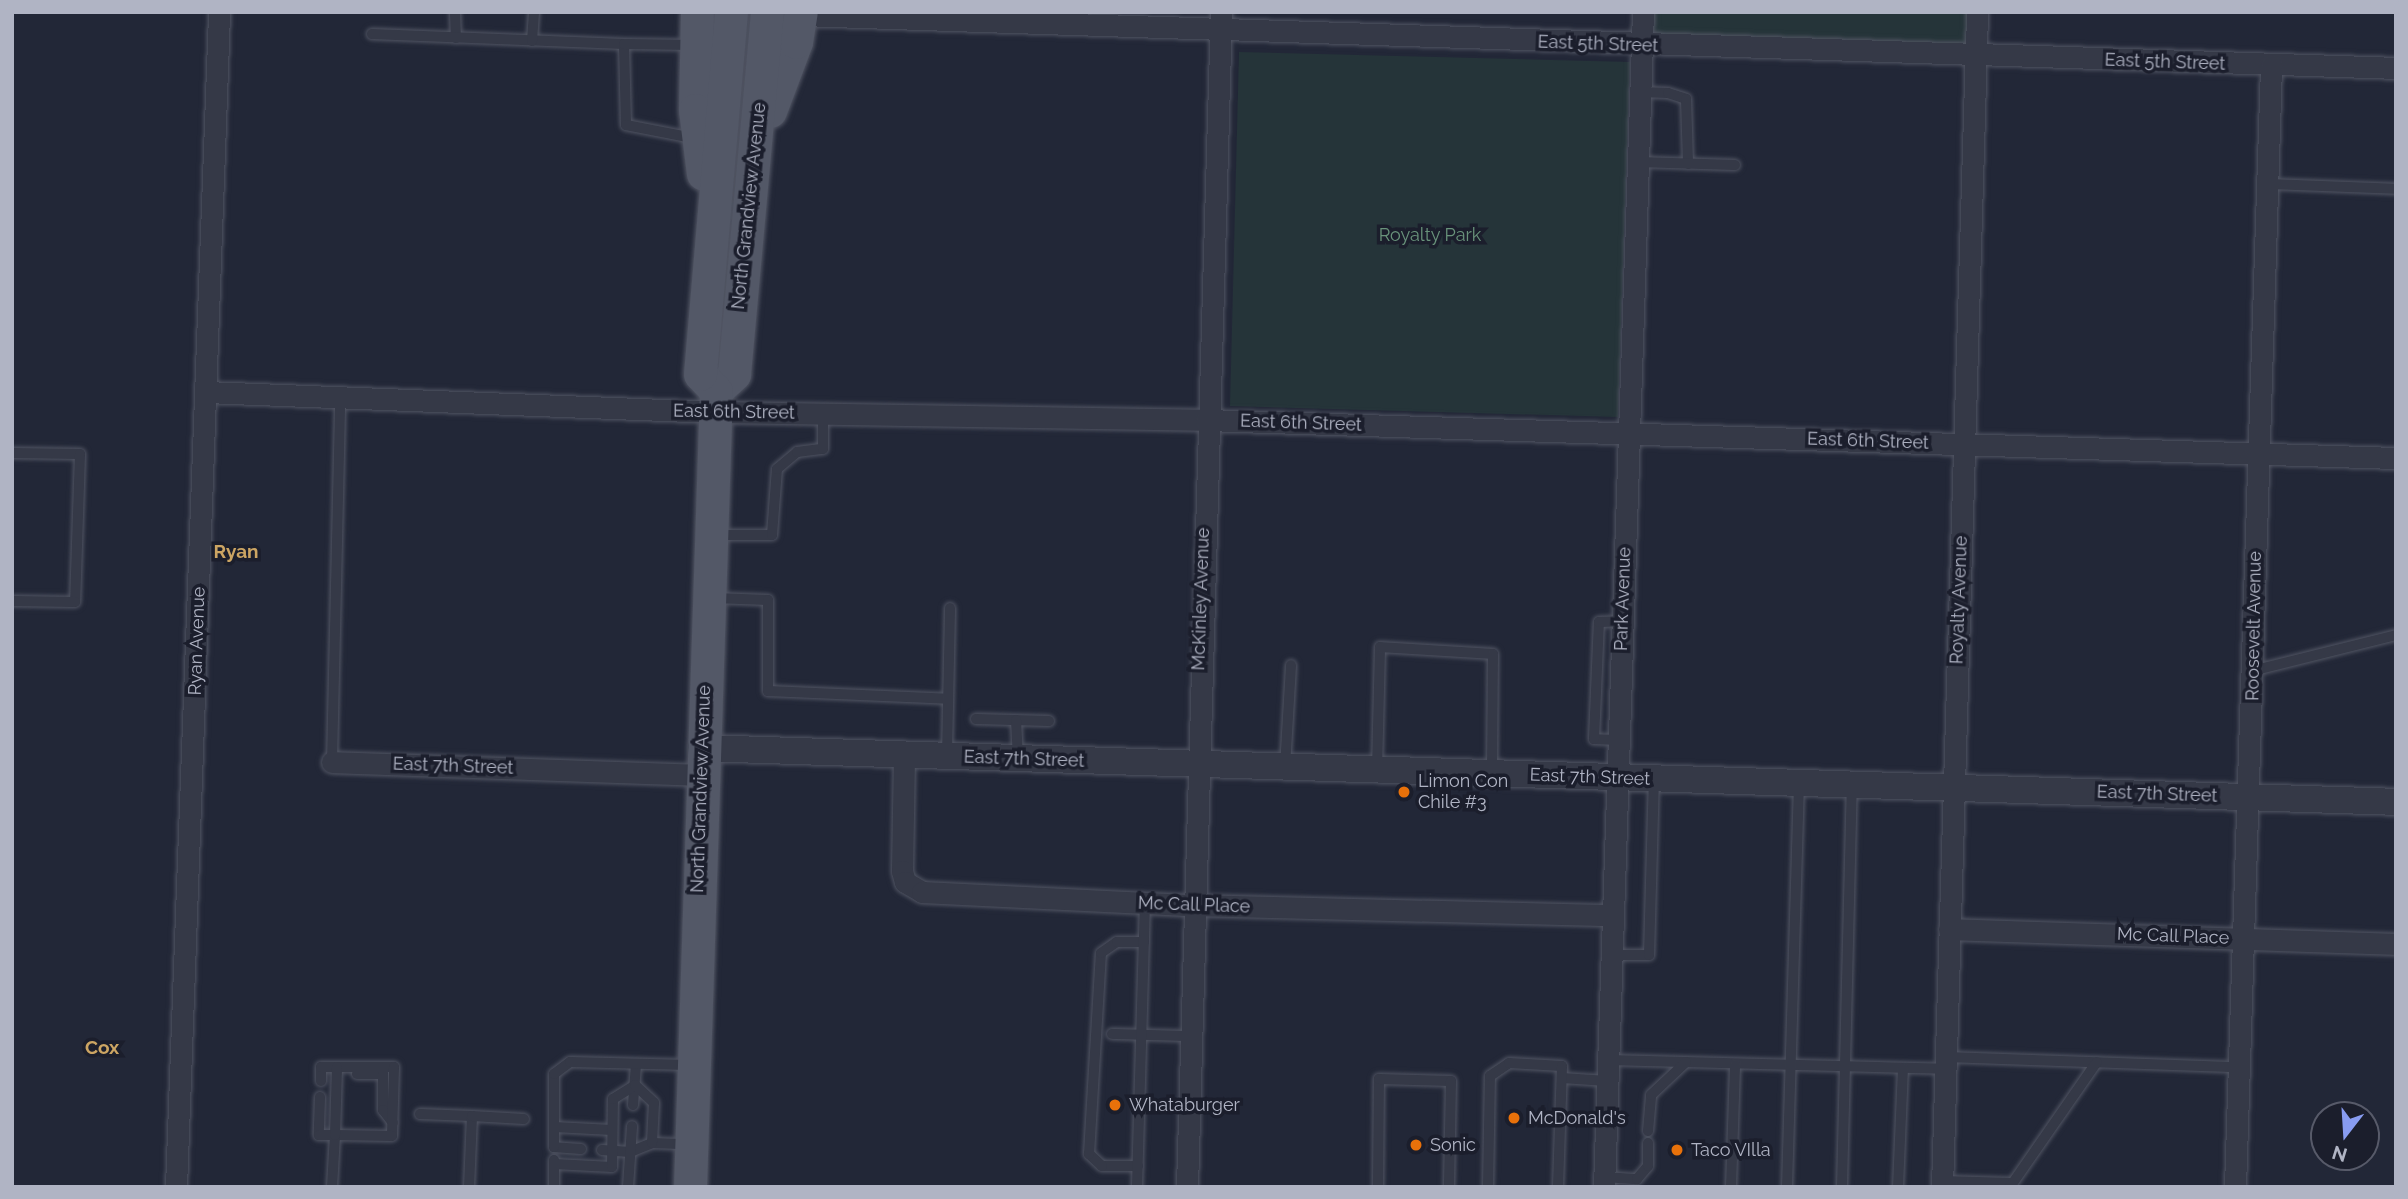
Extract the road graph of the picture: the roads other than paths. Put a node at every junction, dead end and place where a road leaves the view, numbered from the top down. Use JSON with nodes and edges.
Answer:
{"nodes":[{"id":1,"x":219,"y":12,"type":"edge"},
{"id":2,"x":456,"y":12,"type":"edge"},
{"id":3,"x":534,"y":12,"type":"edge"},
{"id":4,"x":697,"y":12,"type":"edge"},
{"id":5,"x":732,"y":12,"type":"edge"},
{"id":6,"x":766,"y":12,"type":"edge"},
{"id":7,"x":1643,"y":12,"type":"edge"},
{"id":8,"x":1977,"y":12,"type":"edge"},
{"id":9,"x":801,"y":14,"type":"edge"},
{"id":10,"x":862,"y":15,"type":"edge"},
{"id":11,"x":1221,"y":22,"type":"edge"},
{"id":12,"x":372,"y":34,"type":"dead end"},
{"id":13,"x":456,"y":38,"type":"junction"},
{"id":14,"x":532,"y":41,"type":"junction"},
{"id":15,"x":624,"y":44,"type":"junction"},
{"id":16,"x":697,"y":45,"type":"junction"},
{"id":17,"x":1642,"y":46,"type":"junction"},
{"id":18,"x":1976,"y":56,"type":"junction"},
{"id":19,"x":2271,"y":66,"type":"junction"},
{"id":20,"x":2396,"y":68,"type":"edge"},
{"id":21,"x":1640,"y":92,"type":"junction"},
{"id":22,"x":699,"y":139,"type":"junction"},
{"id":23,"x":753,"y":160,"type":"junction"},
{"id":24,"x":1638,"y":162,"type":"junction"},
{"id":25,"x":1688,"y":164,"type":"junction"},
{"id":26,"x":1735,"y":165,"type":"dead end"},
{"id":27,"x":2268,"y":184,"type":"junction"},
{"id":28,"x":2396,"y":189,"type":"edge"},
{"id":29,"x":710,"y":233,"type":"junction"},
{"id":30,"x":206,"y":392,"type":"junction"},
{"id":31,"x":340,"y":400,"type":"junction"},
{"id":32,"x":715,"y":402,"type":"junction"},
{"id":33,"x":823,"y":413,"type":"junction"},
{"id":34,"x":1206,"y":420,"type":"junction"},
{"id":35,"x":1629,"y":433,"type":"junction"},
{"id":36,"x":1964,"y":444,"type":"junction"},
{"id":37,"x":12,"y":453,"type":"edge"},
{"id":38,"x":2258,"y":454,"type":"junction"},
{"id":39,"x":2396,"y":458,"type":"edge"},
{"id":40,"x":710,"y":535,"type":"junction"},
{"id":41,"x":707,"y":598,"type":"junction"},
{"id":42,"x":12,"y":601,"type":"edge"},
{"id":43,"x":950,"y":608,"type":"dead end"},
{"id":44,"x":2396,"y":635,"type":"edge"},
{"id":45,"x":1291,"y":665,"type":"dead end"},
{"id":46,"x":2252,"y":671,"type":"junction"},
{"id":47,"x":948,"y":699,"type":"junction"},
{"id":48,"x":976,"y":719,"type":"dead end"},
{"id":49,"x":1016,"y":720,"type":"junction"},
{"id":50,"x":1049,"y":721,"type":"dead end"},
{"id":51,"x":904,"y":756,"type":"junction"},
{"id":52,"x":947,"y":757,"type":"junction"},
{"id":53,"x":1018,"y":759,"type":"junction"},
{"id":54,"x":701,"y":761,"type":"junction"},
{"id":55,"x":332,"y":762,"type":"joint"},
{"id":56,"x":1196,"y":764,"type":"junction"},
{"id":57,"x":1285,"y":767,"type":"junction"},
{"id":58,"x":1377,"y":770,"type":"junction"},
{"id":59,"x":1492,"y":774,"type":"junction"},
{"id":60,"x":1617,"y":777,"type":"junction"},
{"id":61,"x":1654,"y":779,"type":"junction"},
{"id":62,"x":1799,"y":783,"type":"junction"},
{"id":63,"x":1852,"y":785,"type":"junction"},
{"id":64,"x":1954,"y":788,"type":"junction"},
{"id":65,"x":2249,"y":797,"type":"junction"},
{"id":66,"x":2396,"y":802,"type":"edge"},
{"id":67,"x":1145,"y":903,"type":"junction"},
{"id":68,"x":1192,"y":905,"type":"junction"},
{"id":69,"x":1613,"y":915,"type":"junction"},
{"id":70,"x":1950,"y":929,"type":"junction"},
{"id":71,"x":2242,"y":939,"type":"junction"},
{"id":72,"x":1144,"y":942,"type":"junction"},
{"id":73,"x":2396,"y":944,"type":"edge"},
{"id":74,"x":1611,"y":955,"type":"junction"},
{"id":75,"x":1112,"y":1034,"type":"dead end"},
{"id":76,"x":1142,"y":1035,"type":"junction"},
{"id":77,"x":1189,"y":1036,"type":"junction"},
{"id":78,"x":1608,"y":1060,"type":"junction"},
{"id":79,"x":1686,"y":1062,"type":"junction"},
{"id":80,"x":2097,"y":1062,"type":"junction"},
{"id":81,"x":1735,"y":1063,"type":"junction"},
{"id":82,"x":1945,"y":1063,"type":"junction"},
{"id":83,"x":636,"y":1064,"type":"junction"},
{"id":84,"x":694,"y":1065,"type":"junction"},
{"id":85,"x":1791,"y":1065,"type":"junction"},
{"id":86,"x":1845,"y":1066,"type":"junction"},
{"id":87,"x":342,"y":1067,"type":"junction"},
{"id":88,"x":2238,"y":1067,"type":"junction"},
{"id":89,"x":1903,"y":1068,"type":"junction"},
{"id":90,"x":1562,"y":1079,"type":"junction"},
{"id":91,"x":321,"y":1081,"type":"dead end"},
{"id":92,"x":1607,"y":1082,"type":"junction"},
{"id":93,"x":635,"y":1085,"type":"junction"},
{"id":94,"x":320,"y":1097,"type":"dead end"},
{"id":95,"x":633,"y":1105,"type":"dead end"},
{"id":96,"x":420,"y":1114,"type":"dead end"},
{"id":97,"x":472,"y":1116,"type":"junction"},
{"id":98,"x":524,"y":1119,"type":"dead end"},
{"id":99,"x":632,"y":1126,"type":"dead end"},
{"id":100,"x":554,"y":1127,"type":"junction"},
{"id":101,"x":612,"y":1130,"type":"junction"},
{"id":102,"x":335,"y":1135,"type":"junction"},
{"id":103,"x":652,"y":1143,"type":"junction"},
{"id":104,"x":690,"y":1144,"type":"junction"},
{"id":105,"x":554,"y":1147,"type":"junction"},
{"id":106,"x":581,"y":1149,"type":"dead end"},
{"id":107,"x":607,"y":1151,"type":"junction"},
{"id":108,"x":630,"y":1152,"type":"junction"},
{"id":109,"x":554,"y":1164,"type":"junction"},
{"id":110,"x":1138,"y":1166,"type":"junction"},
{"id":111,"x":1604,"y":1182,"type":"edge"},
{"id":112,"x":1942,"y":1184,"type":"edge"},
{"id":113,"x":2010,"y":1185,"type":"edge"},
{"id":114,"x":176,"y":1187,"type":"edge"},
{"id":115,"x":332,"y":1187,"type":"edge"},
{"id":116,"x":469,"y":1187,"type":"edge"},
{"id":117,"x":554,"y":1187,"type":"edge"},
{"id":118,"x":628,"y":1187,"type":"edge"},
{"id":119,"x":690,"y":1187,"type":"edge"},
{"id":120,"x":1137,"y":1187,"type":"edge"},
{"id":121,"x":1186,"y":1187,"type":"edge"},
{"id":122,"x":1378,"y":1187,"type":"edge"},
{"id":123,"x":1449,"y":1187,"type":"edge"},
{"id":124,"x":1488,"y":1187,"type":"edge"},
{"id":125,"x":1559,"y":1187,"type":"edge"},
{"id":126,"x":1731,"y":1187,"type":"edge"},
{"id":127,"x":1787,"y":1187,"type":"edge"},
{"id":128,"x":1842,"y":1187,"type":"edge"},
{"id":129,"x":1898,"y":1187,"type":"edge"},
{"id":130,"x":2235,"y":1187,"type":"edge"}],
"edges":[{"from":1,"to":30,"type":"street","name":"Ryan Avenue"},
{"from":2,"to":13,"type":"lane"},
{"from":3,"to":14,"type":"lane"},
{"from":4,"to":16,"type":"main road"},
{"from":5,"to":29,"type":"main road","name":"North Grandview Avenue"},
{"from":6,"to":23,"type":"main road","name":"North Grandview Avenue"},
{"from":7,"to":17,"type":"street","name":"Park Avenue"},
{"from":8,"to":18,"type":"street","name":"Royalty Avenue"},
{"from":9,"to":10,"type":"street","name":"East 5th Street"},
{"from":9,"to":23,"type":"main road"},
{"from":10,"to":11,"type":"street","name":"East 5th Street"},
{"from":11,"to":17,"type":"street","name":"East 5th Street"},
{"from":11,"to":34,"type":"street","name":"McKinley Avenue"},
{"from":12,"to":13,"type":"lane"},
{"from":13,"to":14,"type":"lane"},
{"from":14,"to":15,"type":"lane"},
{"from":15,"to":16,"type":"lane"},
{"from":15,"to":22,"type":"lane"},
{"from":16,"to":22,"type":"main road"},
{"from":17,"to":18,"type":"street","name":"East 5th Street"},
{"from":17,"to":21,"type":"street","name":"Park Avenue"},
{"from":18,"to":19,"type":"street","name":"East 5th Street"},
{"from":18,"to":36,"type":"street","name":"Royalty Avenue"},
{"from":19,"to":20,"type":"street","name":"East 5th Street"},
{"from":19,"to":27,"type":"street","name":"Roosevelt Avenue"},
{"from":21,"to":24,"type":"street","name":"Park Avenue"},
{"from":21,"to":25,"type":"lane"},
{"from":22,"to":29,"type":"main road"},
{"from":23,"to":32,"type":"main road","name":"North Grandview Avenue"},
{"from":24,"to":25,"type":"lane"},
{"from":24,"to":35,"type":"street","name":"Park Avenue"},
{"from":25,"to":26,"type":"lane"},
{"from":27,"to":28,"type":"lane"},
{"from":27,"to":38,"type":"street","name":"Roosevelt Avenue"},
{"from":29,"to":32,"type":"main road","name":"North Grandview Avenue"},
{"from":30,"to":31,"type":"street","name":"East 6th Street"},
{"from":30,"to":114,"type":"street","name":"Ryan Avenue"},
{"from":31,"to":32,"type":"street","name":"East 6th Street"},
{"from":31,"to":55,"type":"lane"},
{"from":32,"to":33,"type":"street","name":"East 6th Street"},
{"from":32,"to":40,"type":"main road","name":"North Grandview Avenue"},
{"from":33,"to":34,"type":"street","name":"East 6th Street"},
{"from":33,"to":40,"type":"lane"},
{"from":34,"to":35,"type":"street","name":"East 6th Street"},
{"from":34,"to":56,"type":"street","name":"McKinley Avenue"},
{"from":35,"to":36,"type":"street","name":"East 6th Street"},
{"from":35,"to":60,"type":"street","name":"Park Avenue"},
{"from":36,"to":38,"type":"street","name":"East 6th Street"},
{"from":36,"to":64,"type":"street","name":"Royalty Avenue"},
{"from":37,"to":42,"type":"lane"},
{"from":38,"to":39,"type":"street","name":"East 6th Street"},
{"from":38,"to":46,"type":"street","name":"Roosevelt Avenue"},
{"from":40,"to":41,"type":"main road","name":"North Grandview Avenue"},
{"from":41,"to":47,"type":"lane"},
{"from":41,"to":54,"type":"main road","name":"North Grandview Avenue"},
{"from":43,"to":47,"type":"lane"},
{"from":44,"to":46,"type":"lane"},
{"from":45,"to":57,"type":"lane"},
{"from":46,"to":65,"type":"street","name":"Roosevelt Avenue"},
{"from":47,"to":52,"type":"lane"},
{"from":48,"to":49,"type":"lane"},
{"from":49,"to":50,"type":"lane"},
{"from":49,"to":53,"type":"lane"},
{"from":51,"to":52,"type":"street","name":"East 7th Street"},
{"from":51,"to":54,"type":"street","name":"East 7th Street"},
{"from":51,"to":67,"type":"street","name":"Mc Call Place"},
{"from":52,"to":53,"type":"street","name":"East 7th Street"},
{"from":53,"to":56,"type":"street","name":"East 7th Street"},
{"from":54,"to":55,"type":"street","name":"East 7th Street"},
{"from":54,"to":84,"type":"main road","name":"North Grandview Avenue"},
{"from":56,"to":57,"type":"street","name":"East 7th Street"},
{"from":56,"to":68,"type":"street","name":"McKinley Avenue"},
{"from":57,"to":58,"type":"street","name":"East 7th Street"},
{"from":58,"to":59,"type":"street","name":"East 7th Street"},
{"from":58,"to":59,"type":"lane"},
{"from":59,"to":60,"type":"street","name":"East 7th Street"},
{"from":60,"to":61,"type":"street","name":"East 7th Street"},
{"from":60,"to":69,"type":"street","name":"Park Avenue"},
{"from":61,"to":62,"type":"street","name":"East 7th Street"},
{"from":61,"to":74,"type":"lane"},
{"from":62,"to":63,"type":"street","name":"East 7th Street"},
{"from":62,"to":85,"type":"lane"},
{"from":63,"to":64,"type":"street","name":"East 7th Street"},
{"from":63,"to":86,"type":"lane"},
{"from":64,"to":65,"type":"street","name":"East 7th Street"},
{"from":64,"to":70,"type":"street","name":"Royalty Avenue"},
{"from":65,"to":66,"type":"street","name":"East 7th Street"},
{"from":65,"to":71,"type":"street","name":"Roosevelt Avenue"},
{"from":67,"to":68,"type":"street","name":"Mc Call Place"},
{"from":67,"to":72,"type":"lane"},
{"from":68,"to":69,"type":"street","name":"Mc Call Place"},
{"from":68,"to":77,"type":"street","name":"McKinley Avenue"},
{"from":69,"to":74,"type":"street","name":"Park Avenue"},
{"from":70,"to":71,"type":"street","name":"Mc Call Place"},
{"from":70,"to":82,"type":"street","name":"Royalty Avenue"},
{"from":71,"to":73,"type":"street","name":"Mc Call Place"},
{"from":71,"to":88,"type":"street","name":"Roosevelt Avenue"},
{"from":72,"to":76,"type":"lane"},
{"from":72,"to":110,"type":"lane"},
{"from":74,"to":78,"type":"street","name":"Park Avenue"},
{"from":75,"to":76,"type":"lane"},
{"from":76,"to":77,"type":"lane"},
{"from":76,"to":110,"type":"lane"},
{"from":77,"to":121,"type":"street","name":"McKinley Avenue"},
{"from":78,"to":79,"type":"lane"},
{"from":78,"to":92,"type":"street","name":"Park Avenue"},
{"from":79,"to":81,"type":"lane"},
{"from":79,"to":111,"type":"lane"},
{"from":80,"to":82,"type":"lane"},
{"from":80,"to":88,"type":"lane"},
{"from":80,"to":113,"type":"lane"},
{"from":81,"to":85,"type":"lane"},
{"from":81,"to":126,"type":"lane"},
{"from":82,"to":89,"type":"lane"},
{"from":82,"to":112,"type":"street","name":"Royalty Avenue"},
{"from":83,"to":84,"type":"lane"},
{"from":83,"to":93,"type":"lane"},
{"from":83,"to":100,"type":"lane"},
{"from":84,"to":104,"type":"main road","name":"North Grandview Avenue"},
{"from":85,"to":86,"type":"lane"},
{"from":85,"to":127,"type":"lane"},
{"from":86,"to":89,"type":"lane"},
{"from":86,"to":128,"type":"lane"},
{"from":87,"to":91,"type":"lane"},
{"from":87,"to":102,"type":"lane"},
{"from":87,"to":102,"type":"lane"},
{"from":88,"to":130,"type":"street","name":"Roosevelt Avenue"},
{"from":89,"to":129,"type":"lane"},
{"from":90,"to":92,"type":"lane"},
{"from":90,"to":124,"type":"lane"},
{"from":90,"to":125,"type":"lane"},
{"from":92,"to":111,"type":"street","name":"Park Avenue"},
{"from":93,"to":95,"type":"lane"},
{"from":93,"to":101,"type":"lane"},
{"from":93,"to":103,"type":"lane"},
{"from":94,"to":102,"type":"lane"},
{"from":96,"to":97,"type":"lane"},
{"from":97,"to":98,"type":"lane"},
{"from":97,"to":116,"type":"lane"},
{"from":99,"to":108,"type":"lane"},
{"from":100,"to":101,"type":"lane"},
{"from":100,"to":105,"type":"lane"},
{"from":101,"to":107,"type":"lane"},
{"from":102,"to":115,"type":"lane"},
{"from":103,"to":104,"type":"lane"},
{"from":103,"to":108,"type":"lane"},
{"from":104,"to":119,"type":"main road","name":"North Grandview Avenue"},
{"from":105,"to":106,"type":"lane"},
{"from":105,"to":109,"type":"lane"},
{"from":107,"to":108,"type":"lane"},
{"from":107,"to":109,"type":"lane"},
{"from":108,"to":118,"type":"lane"},
{"from":109,"to":117,"type":"lane"},
{"from":110,"to":120,"type":"lane"},
{"from":112,"to":113,"type":"lane"},
{"from":122,"to":123,"type":"lane"}]}
